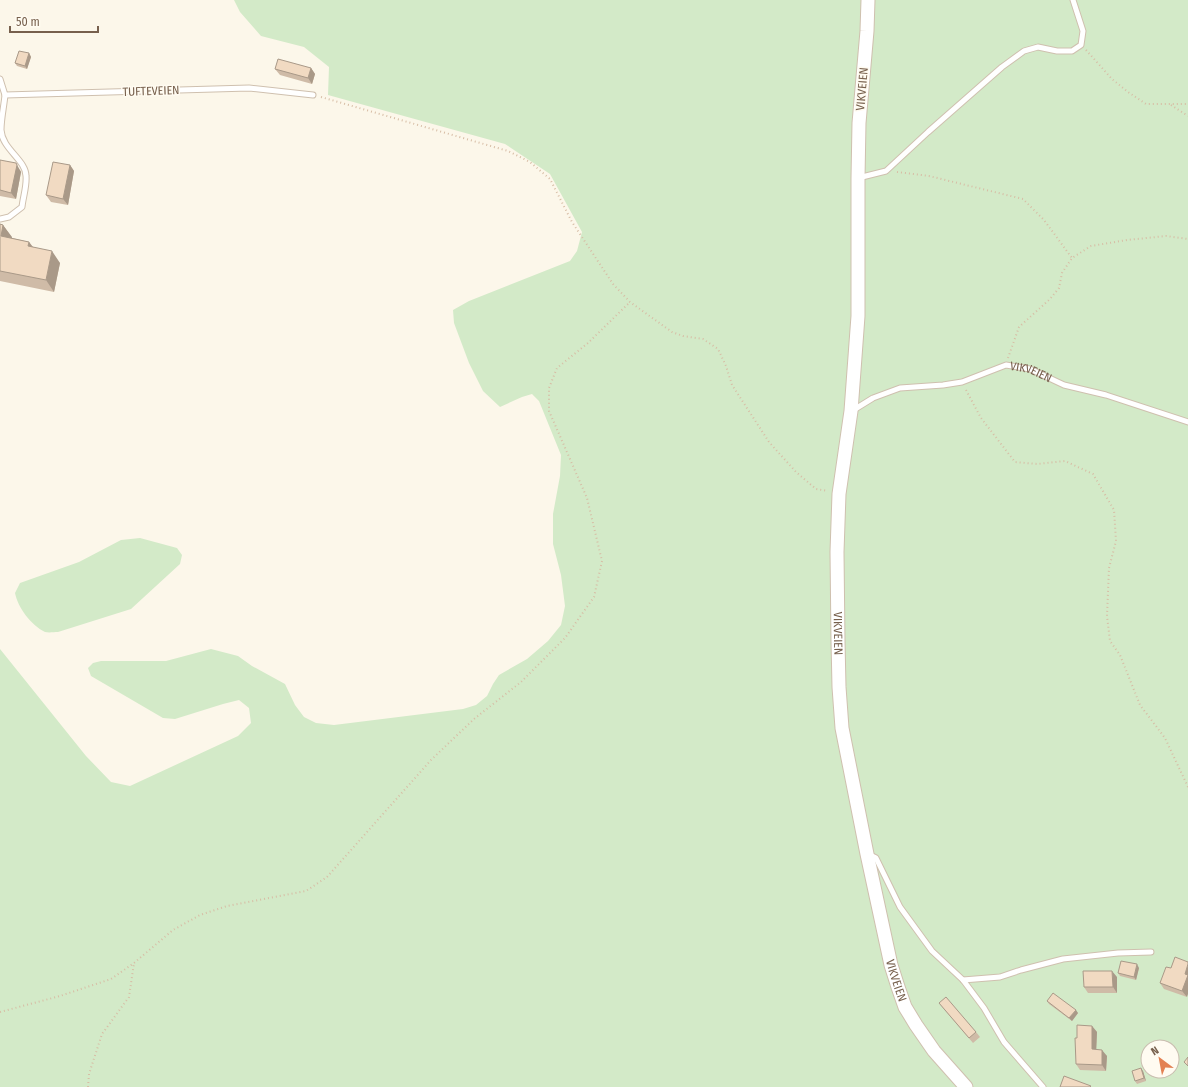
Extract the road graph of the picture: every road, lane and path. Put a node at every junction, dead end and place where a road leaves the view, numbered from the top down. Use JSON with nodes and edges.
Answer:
{"nodes":[{"id":1,"x":868,"y":0,"type":"edge"},
{"id":2,"x":1073,"y":0,"type":"edge"},
{"id":3,"x":1081,"y":45,"type":"junction"},
{"id":4,"x":0,"y":79,"type":"edge"},
{"id":5,"x":5,"y":95,"type":"junction"},
{"id":6,"x":313,"y":95,"type":"joint"},
{"id":7,"x":1171,"y":104,"type":"junction"},
{"id":8,"x":1188,"y":104,"type":"edge"},
{"id":9,"x":1188,"y":116,"type":"edge"},
{"id":10,"x":886,"y":171,"type":"junction"},
{"id":11,"x":858,"y":178,"type":"junction"},
{"id":12,"x":0,"y":219,"type":"edge"},
{"id":13,"x":1188,"y":239,"type":"edge"},
{"id":14,"x":1072,"y":258,"type":"junction"},
{"id":15,"x":630,"y":302,"type":"junction"},
{"id":16,"x":1006,"y":365,"type":"junction"},
{"id":17,"x":962,"y":382,"type":"junction"},
{"id":18,"x":851,"y":411,"type":"junction"},
{"id":19,"x":1188,"y":422,"type":"edge"},
{"id":20,"x":839,"y":494,"type":"junction"},
{"id":21,"x":1188,"y":786,"type":"edge"},
{"id":22,"x":867,"y":854,"type":"junction"},
{"id":23,"x":1151,"y":952,"type":"dead end"},
{"id":24,"x":134,"y":963,"type":"junction"},
{"id":25,"x":963,"y":980,"type":"junction"},
{"id":26,"x":0,"y":1012,"type":"edge"},
{"id":27,"x":88,"y":1087,"type":"edge"},
{"id":28,"x":966,"y":1087,"type":"edge"},
{"id":29,"x":1043,"y":1087,"type":"edge"}],
"edges":[{"from":1,"to":11,"type":"street","name":"VIKVEIEN"},
{"from":2,"to":3,"type":"lane"},
{"from":3,"to":7,"type":"path"},
{"from":3,"to":10,"type":"lane"},
{"from":4,"to":5,"type":"lane"},
{"from":5,"to":6,"type":"lane","name":"TUFTEVEIEN"},
{"from":5,"to":12,"type":"lane"},
{"from":6,"to":15,"type":"path"},
{"from":7,"to":8,"type":"path"},
{"from":7,"to":9,"type":"path"},
{"from":10,"to":11,"type":"lane"},
{"from":10,"to":14,"type":"path"},
{"from":11,"to":18,"type":"street","name":"VIKVEIEN"},
{"from":13,"to":14,"type":"path"},
{"from":14,"to":16,"type":"path"},
{"from":15,"to":20,"type":"path"},
{"from":15,"to":24,"type":"path"},
{"from":16,"to":17,"type":"lane","name":"VIKVEIEN"},
{"from":16,"to":19,"type":"lane","name":"VIKVEIEN"},
{"from":17,"to":18,"type":"lane","name":"VIKVEIEN"},
{"from":17,"to":21,"type":"path"},
{"from":18,"to":20,"type":"street","name":"VIKVEIEN"},
{"from":20,"to":22,"type":"street","name":"VIKVEIEN"},
{"from":22,"to":25,"type":"lane"},
{"from":22,"to":28,"type":"street","name":"VIKVEIEN"},
{"from":23,"to":25,"type":"lane"},
{"from":24,"to":26,"type":"path"},
{"from":24,"to":27,"type":"path"},
{"from":25,"to":29,"type":"lane"}]}
